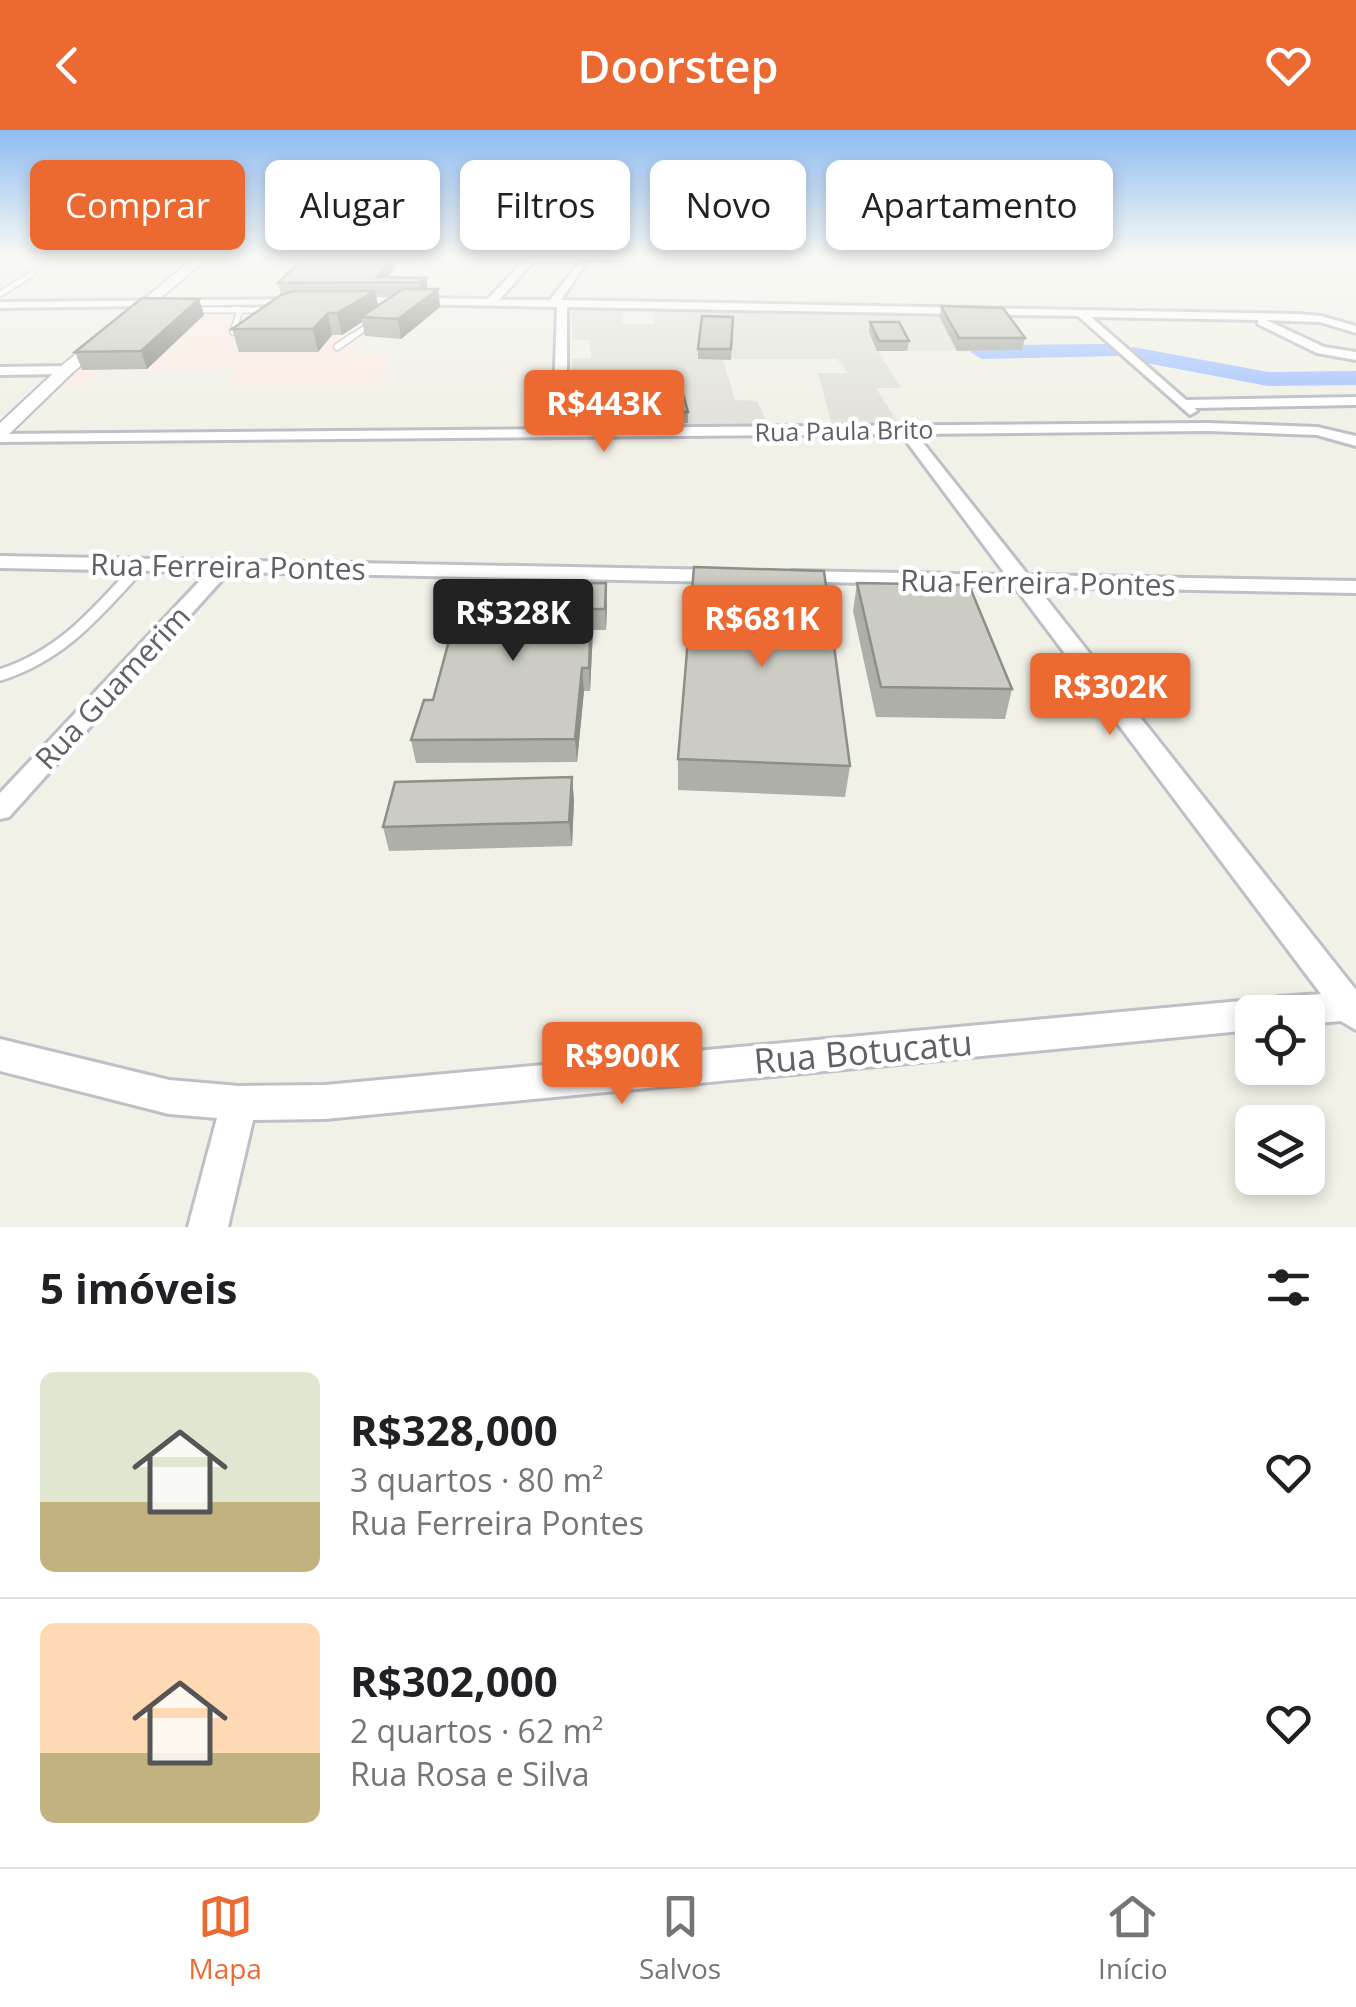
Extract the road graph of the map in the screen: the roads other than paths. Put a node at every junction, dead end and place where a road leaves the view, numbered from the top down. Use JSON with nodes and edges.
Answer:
{"nodes":[{"id":1,"x":143,"y":307,"type":"edge"},
{"id":2,"x":173,"y":307,"type":"edge"},
{"id":3,"x":193,"y":307,"type":"edge"},
{"id":4,"x":294,"y":307,"type":"edge"},
{"id":5,"x":397,"y":307,"type":"edge"},
{"id":6,"x":558,"y":307,"type":"edge"},
{"id":7,"x":741,"y":307,"type":"edge"},
{"id":8,"x":240,"y":310,"type":"junction"},
{"id":9,"x":282,"y":310,"type":"junction"},
{"id":10,"x":1083,"y":315,"type":"junction"},
{"id":11,"x":1245,"y":316,"type":"junction"},
{"id":12,"x":271,"y":321,"type":"edge"},
{"id":13,"x":1356,"y":330,"type":"edge"},
{"id":14,"x":259,"y":332,"type":"edge"},
{"id":15,"x":337,"y":347,"type":"dead end"},
{"id":16,"x":1356,"y":356,"type":"edge"},
{"id":17,"x":66,"y":370,"type":"junction"},
{"id":18,"x":0,"y":371,"type":"edge"},
{"id":19,"x":1356,"y":401,"type":"edge"},
{"id":20,"x":1182,"y":404,"type":"junction"},
{"id":21,"x":1208,"y":427,"type":"junction"},
{"id":22,"x":905,"y":430,"type":"junction"},
{"id":23,"x":560,"y":433,"type":"junction"},
{"id":24,"x":0,"y":436,"type":"edge"},
{"id":25,"x":1356,"y":441,"type":"edge"},
{"id":26,"x":0,"y":562,"type":"edge"},
{"id":27,"x":142,"y":564,"type":"junction"},
{"id":28,"x":225,"y":565,"type":"junction"},
{"id":29,"x":1024,"y":582,"type":"junction"},
{"id":30,"x":1356,"y":587,"type":"edge"},
{"id":31,"x":0,"y":675,"type":"edge"},
{"id":32,"x":0,"y":810,"type":"edge"},
{"id":33,"x":1354,"y":1009,"type":"edge"},
{"id":34,"x":1325,"y":1010,"type":"edge"},
{"id":35,"x":1235,"y":1017,"type":"edge"},
{"id":36,"x":0,"y":1055,"type":"edge"},
{"id":37,"x":239,"y":1103,"type":"junction"},
{"id":38,"x":208,"y":1227,"type":"edge"}],
"edges":[{"from":1,"to":17,"type":"street"},
{"from":2,"to":8,"type":"lane"},
{"from":3,"to":8,"type":"lane"},
{"from":4,"to":9,"type":"lane"},
{"from":5,"to":15,"type":"lane"},
{"from":6,"to":23,"type":"street"},
{"from":7,"to":10,"type":"street"},
{"from":8,"to":9,"type":"lane"},
{"from":8,"to":14,"type":"lane"},
{"from":9,"to":12,"type":"lane"},
{"from":10,"to":11,"type":"street"},
{"from":10,"to":20,"type":"street"},
{"from":11,"to":13,"type":"street"},
{"from":11,"to":16,"type":"street"},
{"from":17,"to":18,"type":"street"},
{"from":17,"to":24,"type":"street"},
{"from":19,"to":20,"type":"street"},
{"from":20,"to":21,"type":"street"},
{"from":21,"to":22,"type":"street","name":"Rua Paula Brito"},
{"from":21,"to":25,"type":"street","name":"Rua Paula Brito"},
{"from":22,"to":23,"type":"street","name":"Rua Paula Brito"},
{"from":22,"to":29,"type":"street"},
{"from":23,"to":24,"type":"street","name":"Rua Paula Brito"},
{"from":26,"to":27,"type":"street","name":"Rua Ferreira Pontes"},
{"from":27,"to":28,"type":"street","name":"Rua Ferreira Pontes"},
{"from":27,"to":31,"type":"lane"},
{"from":28,"to":29,"type":"street","name":"Rua Ferreira Pontes"},
{"from":28,"to":32,"type":"street","name":"Rua Guamerim"},
{"from":29,"to":30,"type":"street","name":"Rua Ferreira Pontes"},
{"from":29,"to":33,"type":"street"},
{"from":33,"to":34,"type":"street"},
{"from":35,"to":37,"type":"street","name":"Rua Botucatu"},
{"from":36,"to":37,"type":"street","name":"Rua Botucatu"},
{"from":37,"to":38,"type":"street"}]}
